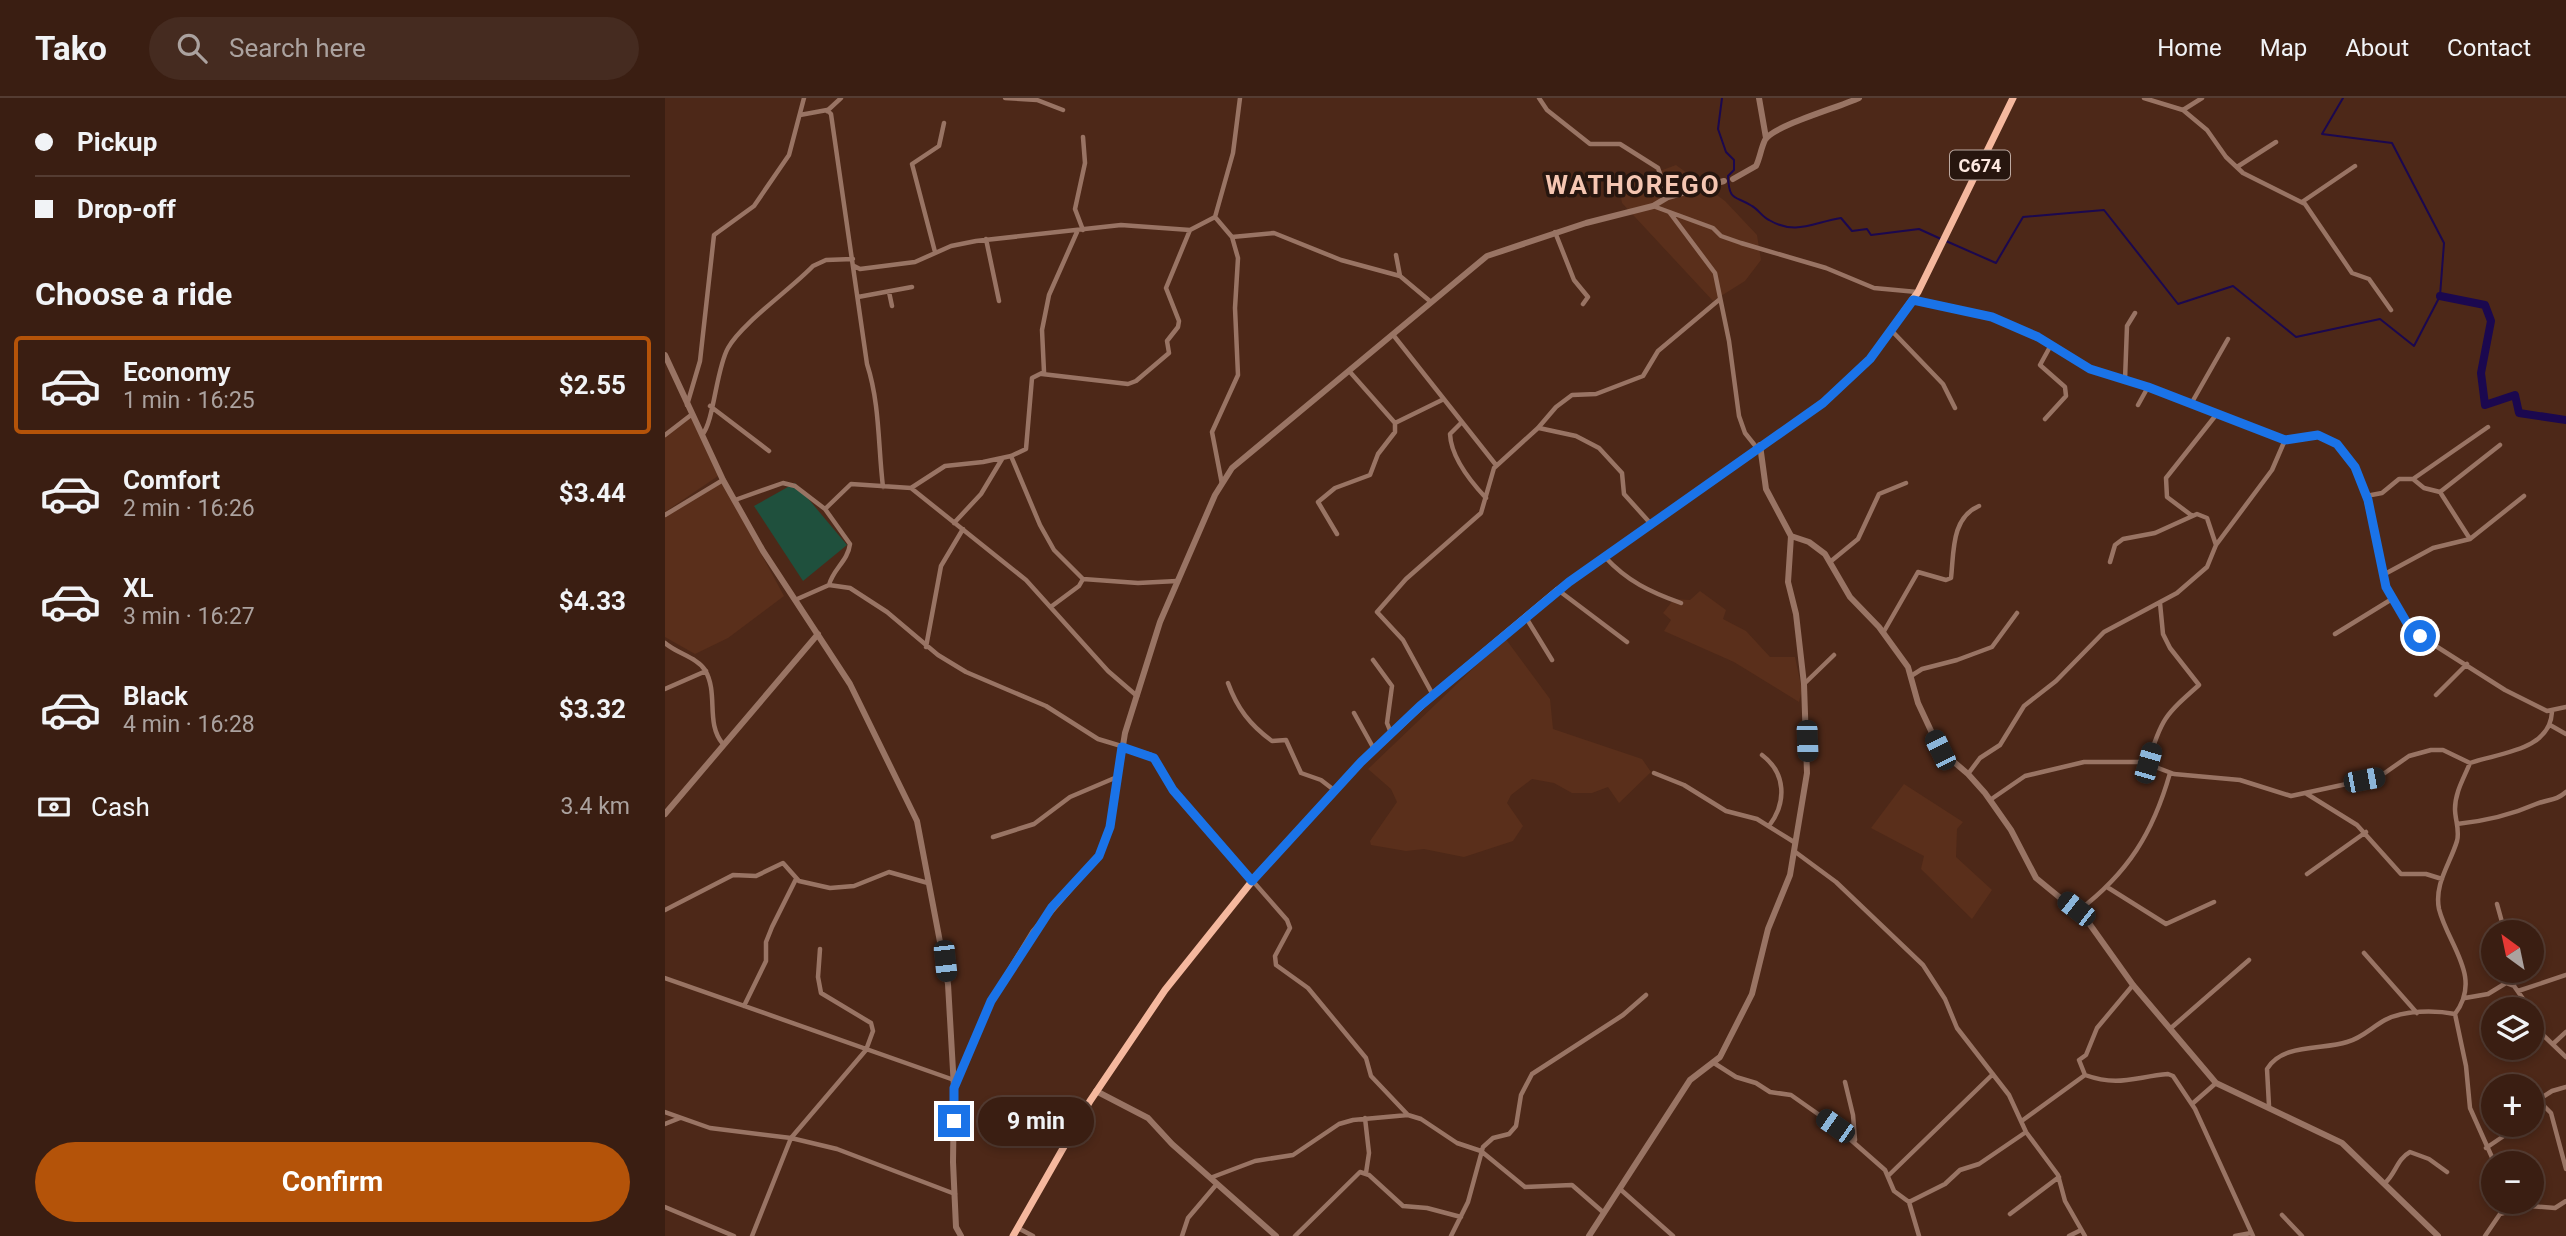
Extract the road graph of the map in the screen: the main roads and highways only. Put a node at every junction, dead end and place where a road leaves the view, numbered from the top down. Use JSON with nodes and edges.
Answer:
{"nodes":[{"id":1,"x":2013,"y":98,"type":"edge"},
{"id":2,"x":1013,"y":1236,"type":"edge"}],
"edges":[{"from":1,"to":2,"type":"main road","number":"C674"}]}
